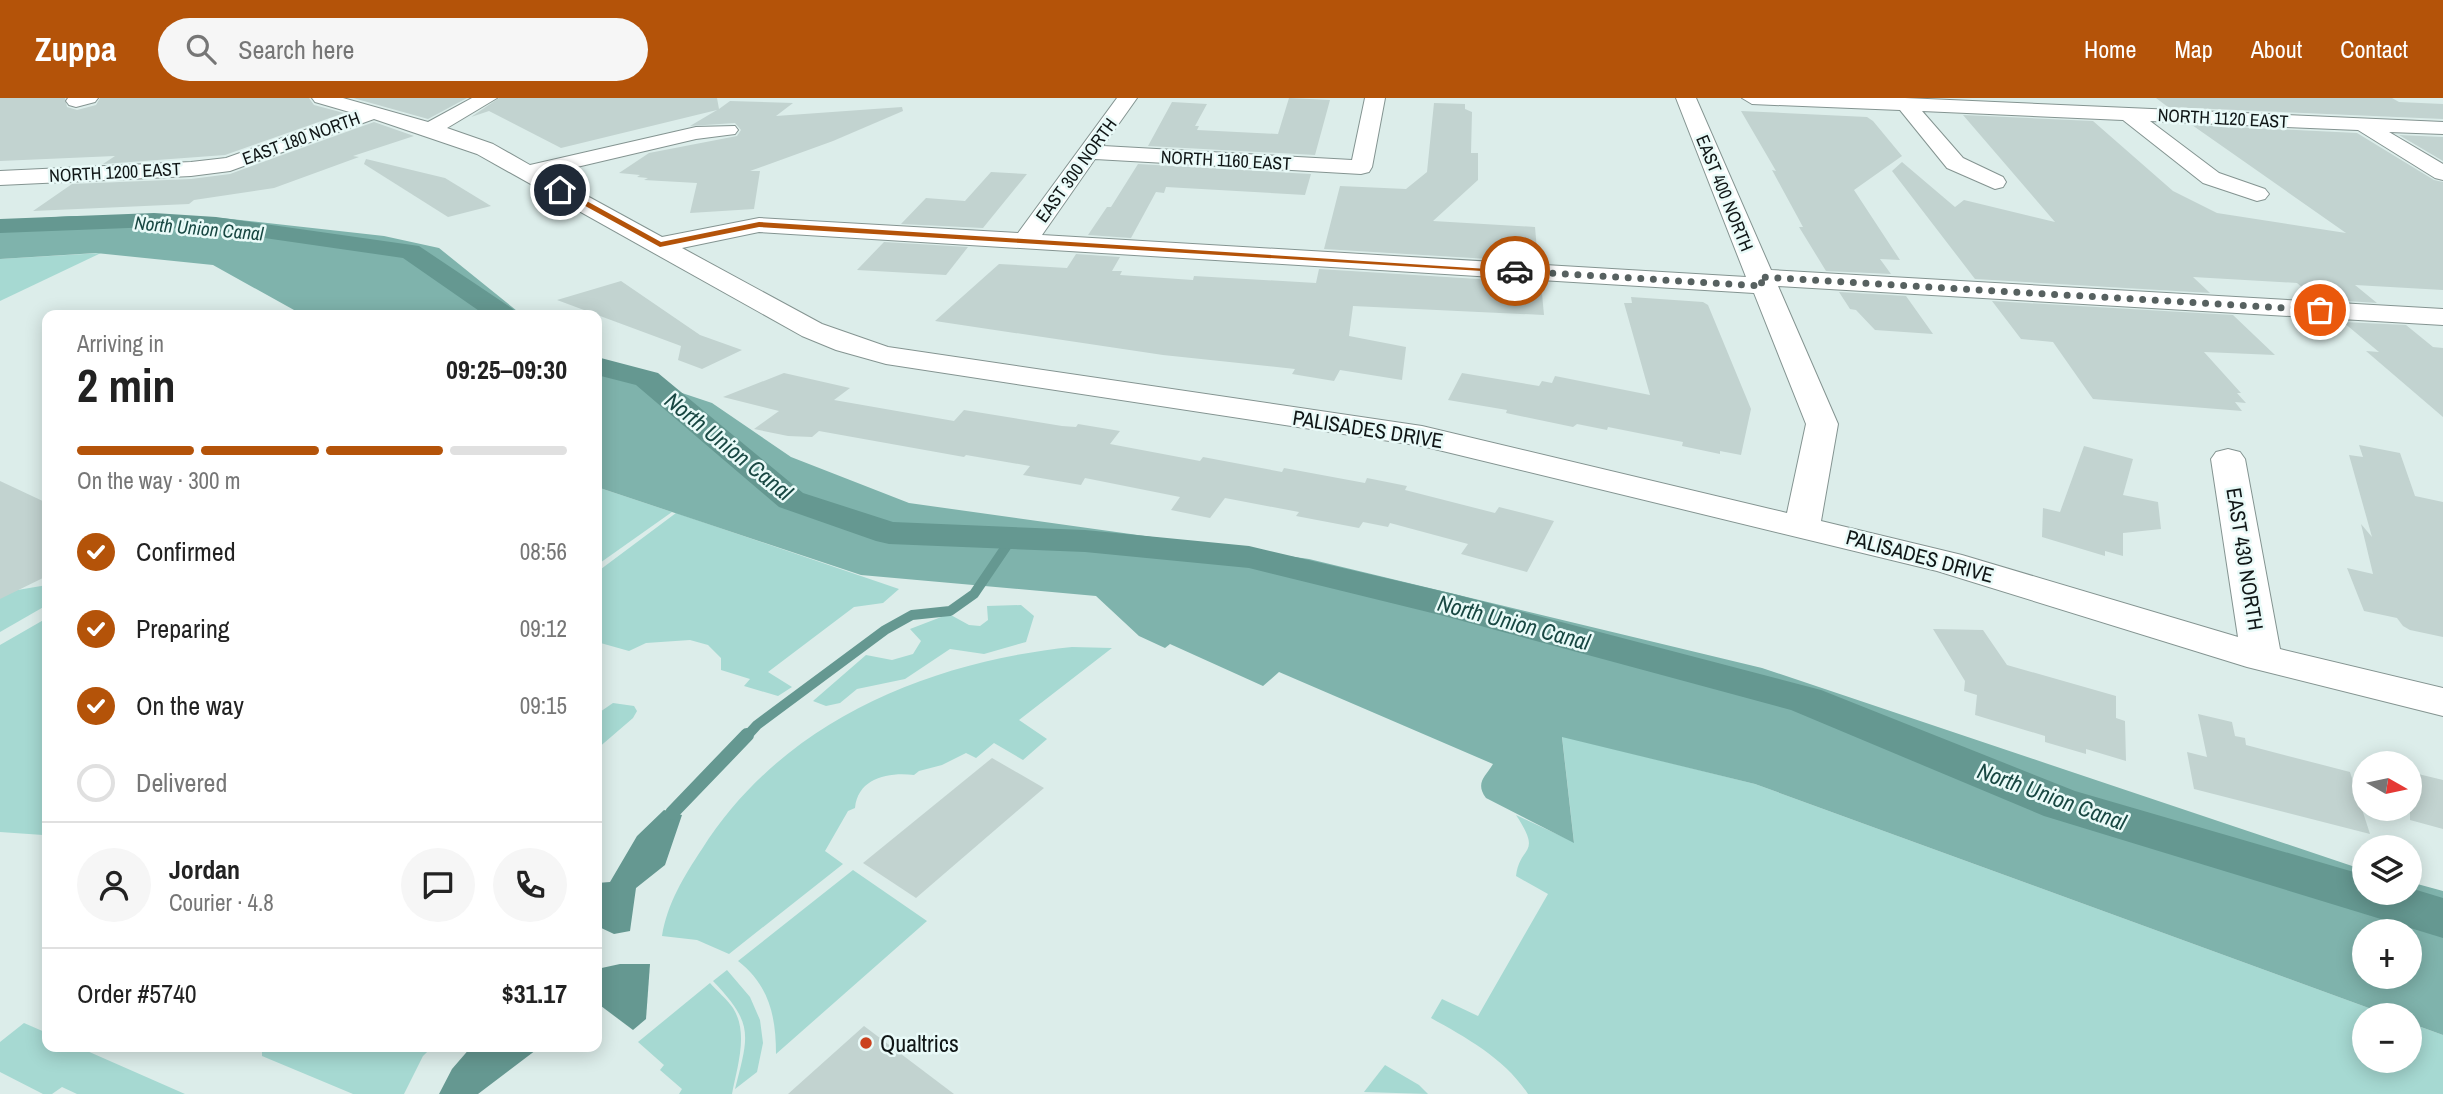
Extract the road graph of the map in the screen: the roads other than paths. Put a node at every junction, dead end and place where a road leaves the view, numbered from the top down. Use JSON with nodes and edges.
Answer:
{"nodes":[{"id":1,"x":322,"y":98,"type":"edge"},
{"id":2,"x":486,"y":98,"type":"edge"},
{"id":3,"x":1127,"y":98,"type":"edge"},
{"id":4,"x":1375,"y":98,"type":"edge"},
{"id":5,"x":1686,"y":98,"type":"edge"},
{"id":6,"x":1752,"y":98,"type":"edge"},
{"id":7,"x":2323,"y":102,"type":"dead end"},
{"id":8,"x":1905,"y":104,"type":"junction"},
{"id":9,"x":372,"y":113,"type":"junction"},
{"id":10,"x":2127,"y":114,"type":"junction"},
{"id":11,"x":2361,"y":124,"type":"junction"},
{"id":12,"x":2443,"y":128,"type":"edge"},
{"id":13,"x":430,"y":129,"type":"junction"},
{"id":14,"x":728,"y":130,"type":"dead end"},
{"id":15,"x":1090,"y":152,"type":"junction"},
{"id":16,"x":230,"y":164,"type":"joint"},
{"id":17,"x":527,"y":172,"type":"junction"},
{"id":18,"x":2443,"y":173,"type":"edge"},
{"id":19,"x":0,"y":178,"type":"edge"},
{"id":20,"x":1995,"y":183,"type":"dead end"},
{"id":21,"x":2258,"y":194,"type":"dead end"},
{"id":22,"x":1025,"y":241,"type":"junction"},
{"id":23,"x":660,"y":245,"type":"junction"},
{"id":24,"x":1761,"y":281,"type":"junction"},
{"id":25,"x":2443,"y":317,"type":"edge"},
{"id":26,"x":2228,"y":459,"type":"dead end"},
{"id":27,"x":1801,"y":526,"type":"junction"},
{"id":28,"x":2261,"y":658,"type":"junction"},
{"id":29,"x":2443,"y":702,"type":"edge"}],
"edges":[{"from":1,"to":9,"type":"street","name":"PALISADES DRIVE"},
{"from":2,"to":13,"type":"street"},
{"from":3,"to":15,"type":"street","name":"EAST 300 NORTH"},
{"from":4,"to":15,"type":"street","name":"NORTH 1160 EAST"},
{"from":5,"to":24,"type":"street","name":"EAST 400 NORTH"},
{"from":6,"to":8,"type":"street","name":"NORTH 1120 EAST"},
{"from":7,"to":11,"type":"street"},
{"from":8,"to":10,"type":"street","name":"NORTH 1120 EAST"},
{"from":8,"to":20,"type":"street"},
{"from":9,"to":13,"type":"street","name":"PALISADES DRIVE"},
{"from":9,"to":16,"type":"street","name":"EAST 180 NORTH"},
{"from":10,"to":11,"type":"street","name":"NORTH 1120 EAST"},
{"from":10,"to":21,"type":"street"},
{"from":11,"to":12,"type":"street","name":"NORTH 1120 EAST"},
{"from":11,"to":18,"type":"street"},
{"from":13,"to":17,"type":"street","name":"PALISADES DRIVE"},
{"from":14,"to":17,"type":"street"},
{"from":15,"to":22,"type":"street","name":"EAST 300 NORTH"},
{"from":16,"to":19,"type":"street","name":"NORTH 1200 EAST"},
{"from":17,"to":23,"type":"street","name":"PALISADES DRIVE"},
{"from":22,"to":23,"type":"street"},
{"from":22,"to":24,"type":"street"},
{"from":23,"to":27,"type":"street","name":"PALISADES DRIVE"},
{"from":24,"to":25,"type":"street"},
{"from":24,"to":27,"type":"street","name":"EAST 400 NORTH"},
{"from":26,"to":28,"type":"street","name":"EAST 430 NORTH"},
{"from":27,"to":28,"type":"street","name":"PALISADES DRIVE"},
{"from":28,"to":29,"type":"street","name":"PALISADES DRIVE"}]}
